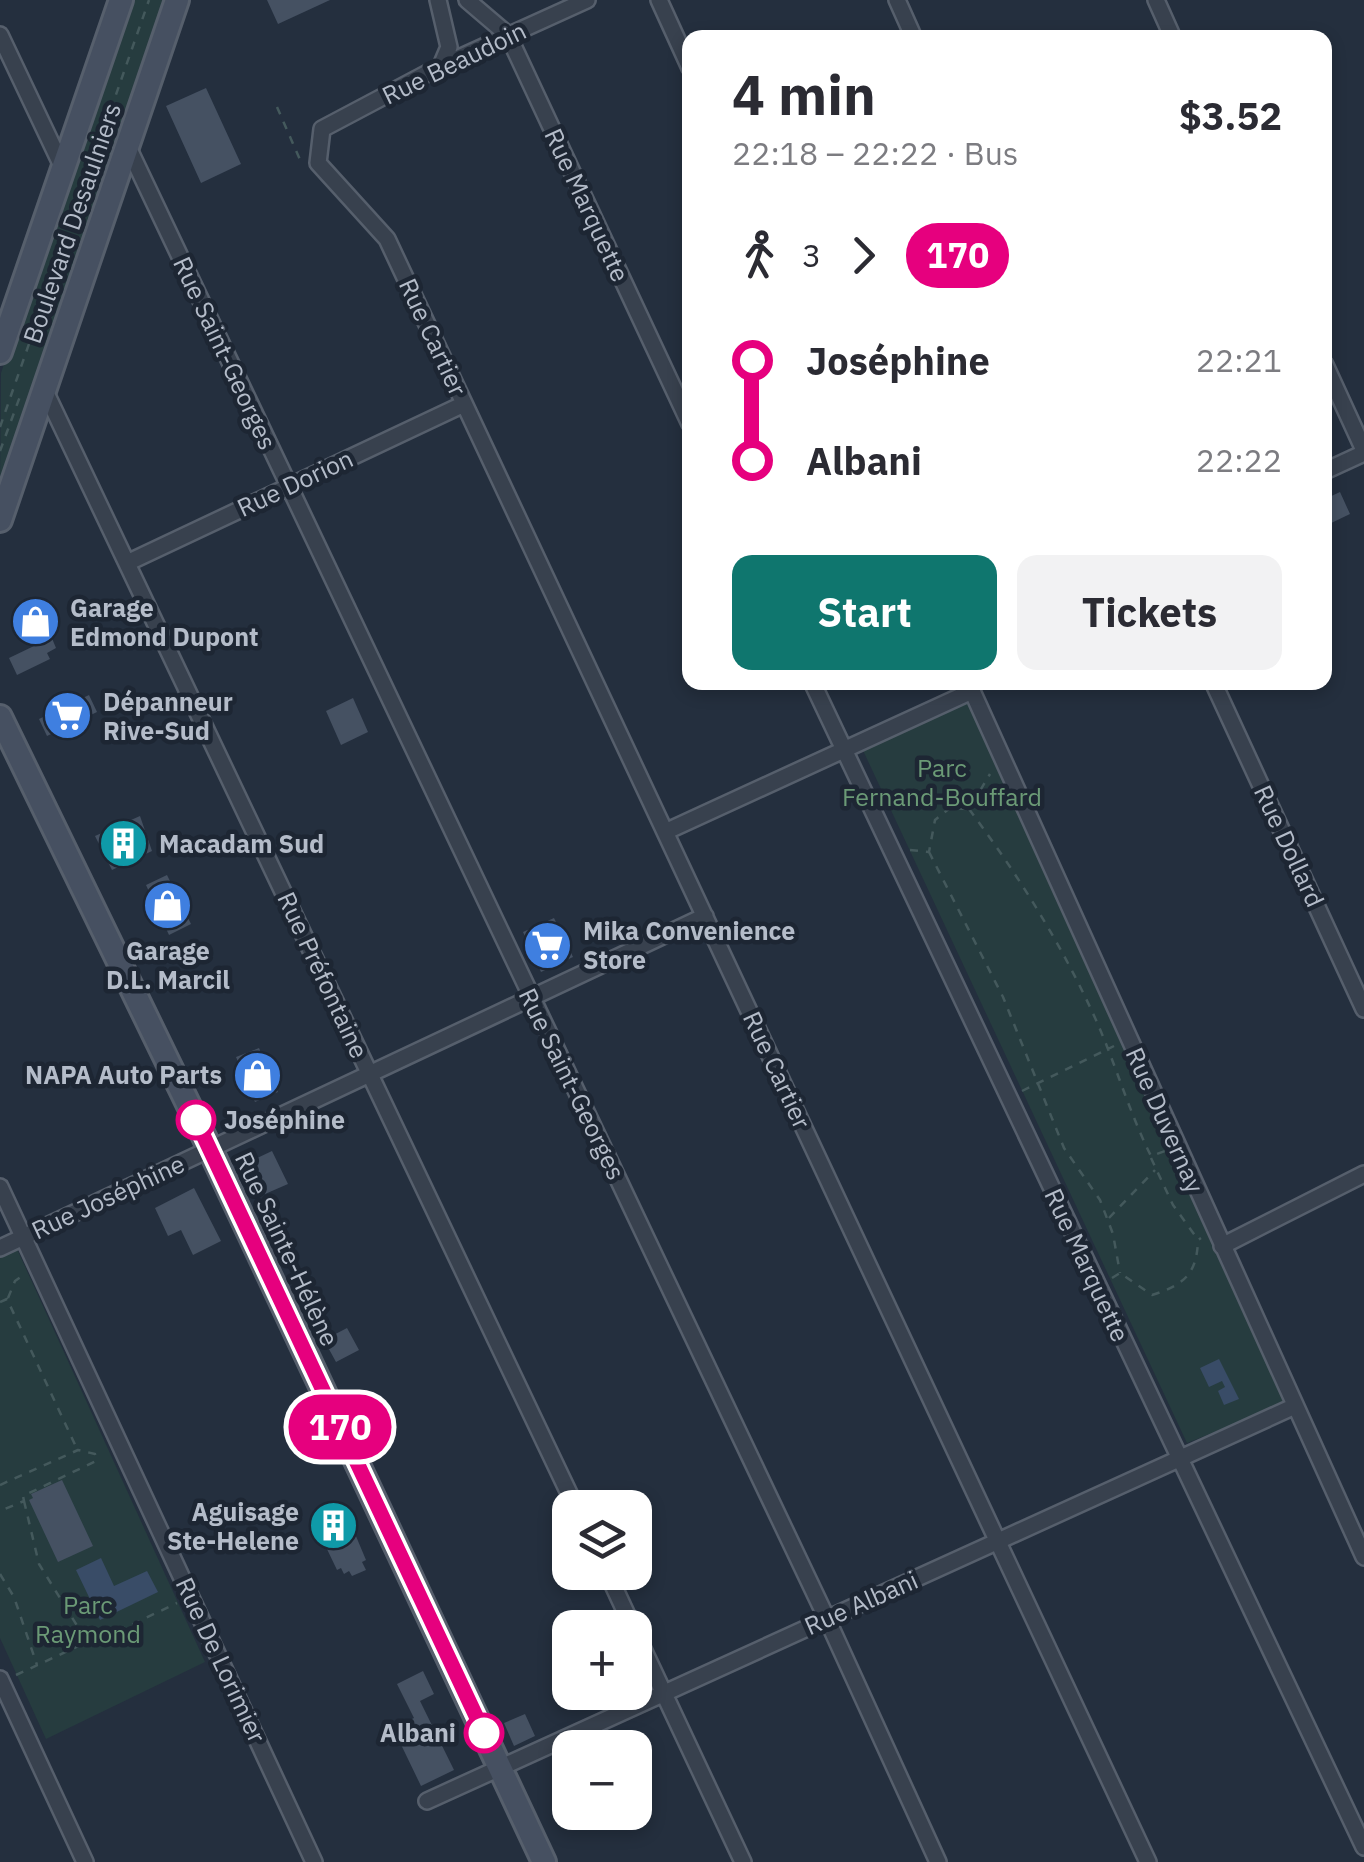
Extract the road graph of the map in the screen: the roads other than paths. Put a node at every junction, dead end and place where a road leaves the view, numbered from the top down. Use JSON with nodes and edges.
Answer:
{"nodes":[{"id":1,"x":121,"y":0,"type":"edge"},
{"id":2,"x":177,"y":0,"type":"edge"},
{"id":3,"x":438,"y":0,"type":"edge"},
{"id":4,"x":467,"y":0,"type":"edge"},
{"id":5,"x":587,"y":0,"type":"edge"},
{"id":6,"x":660,"y":0,"type":"edge"},
{"id":7,"x":897,"y":0,"type":"edge"},
{"id":8,"x":1156,"y":0,"type":"edge"},
{"id":9,"x":910,"y":30,"type":"edge"},
{"id":10,"x":1169,"y":30,"type":"edge"},
{"id":11,"x":0,"y":34,"type":"edge"},
{"id":12,"x":508,"y":35,"type":"junction"},
{"id":13,"x":682,"y":50,"type":"edge"},
{"id":14,"x":441,"y":66,"type":"junction"},
{"id":15,"x":127,"y":145,"type":"junction"},
{"id":16,"x":318,"y":163,"type":"joint"},
{"id":17,"x":64,"y":168,"type":"junction"},
{"id":18,"x":0,"y":352,"type":"edge"},
{"id":19,"x":1332,"y":381,"type":"edge"},
{"id":20,"x":44,"y":389,"type":"junction"},
{"id":21,"x":464,"y":404,"type":"junction"},
{"id":22,"x":682,"y":407,"type":"edge"},
{"id":23,"x":1364,"y":451,"type":"edge"},
{"id":24,"x":1332,"y":467,"type":"edge"},
{"id":25,"x":288,"y":487,"type":"junction"},
{"id":26,"x":0,"y":520,"type":"edge"},
{"id":27,"x":127,"y":563,"type":"junction"},
{"id":28,"x":816,"y":690,"type":"edge"},
{"id":29,"x":964,"y":690,"type":"edge"},
{"id":30,"x":971,"y":690,"type":"edge"},
{"id":31,"x":1217,"y":690,"type":"edge"},
{"id":32,"x":0,"y":717,"type":"edge"},
{"id":33,"x":843,"y":750,"type":"junction"},
{"id":34,"x":665,"y":832,"type":"junction"},
{"id":35,"x":704,"y":916,"type":"junction"},
{"id":36,"x":531,"y":998,"type":"junction"},
{"id":37,"x":1364,"y":1008,"type":"edge"},
{"id":38,"x":370,"y":1074,"type":"junction"},
{"id":39,"x":210,"y":1149,"type":"junction"},
{"id":40,"x":1364,"y":1174,"type":"edge"},
{"id":41,"x":0,"y":1187,"type":"edge"},
{"id":42,"x":24,"y":1236,"type":"junction"},
{"id":43,"x":1222,"y":1246,"type":"junction"},
{"id":44,"x":0,"y":1248,"type":"edge"},
{"id":45,"x":1295,"y":1406,"type":"junction"},
{"id":46,"x":1178,"y":1459,"type":"junction"},
{"id":47,"x":567,"y":1490,"type":"edge"},
{"id":48,"x":998,"y":1541,"type":"junction"},
{"id":49,"x":1364,"y":1557,"type":"edge"},
{"id":50,"x":827,"y":1618,"type":"junction"},
{"id":51,"x":652,"y":1668,"type":"edge"},
{"id":52,"x":2,"y":1686,"type":"edge"},
{"id":53,"x":664,"y":1693,"type":"junction"},
{"id":54,"x":500,"y":1768,"type":"junction"},
{"id":55,"x":426,"y":1800,"type":"dead end"},
{"id":56,"x":1364,"y":1847,"type":"edge"},
{"id":57,"x":84,"y":1862,"type":"edge"},
{"id":58,"x":314,"y":1862,"type":"edge"},
{"id":59,"x":544,"y":1862,"type":"edge"},
{"id":60,"x":744,"y":1862,"type":"edge"},
{"id":61,"x":938,"y":1862,"type":"edge"},
{"id":62,"x":1148,"y":1862,"type":"edge"}],
"edges":[{"from":1,"to":17,"type":"street","name":"Boulevard Desaulniers"},
{"from":2,"to":15,"type":"street","name":"Boulevard Desaulniers"},
{"from":3,"to":14,"type":"street"},
{"from":4,"to":12,"type":"street","name":"Rue Marquette"},
{"from":5,"to":12,"type":"street","name":"Rue Beaudoin"},
{"from":6,"to":13,"type":"street"},
{"from":7,"to":9,"type":"street"},
{"from":8,"to":10,"type":"street"},
{"from":11,"to":17,"type":"street"},
{"from":12,"to":14,"type":"street","name":"Rue Beaudoin"},
{"from":12,"to":22,"type":"street","name":"Rue Marquette"},
{"from":14,"to":16,"type":"street","name":"Rue Beaudoin"},
{"from":15,"to":20,"type":"street","name":"Boulevard Desaulniers"},
{"from":15,"to":25,"type":"street","name":"Rue Saint-Georges"},
{"from":16,"to":21,"type":"street","name":"Rue Cartier"},
{"from":17,"to":18,"type":"street","name":"Boulevard Desaulniers"},
{"from":19,"to":23,"type":"street"},
{"from":20,"to":26,"type":"street","name":"Boulevard Desaulniers"},
{"from":20,"to":27,"type":"street","name":"Rue Préfontaine"},
{"from":21,"to":25,"type":"street","name":"Rue Dorion"},
{"from":21,"to":34,"type":"street","name":"Rue Cartier"},
{"from":23,"to":24,"type":"street"},
{"from":25,"to":27,"type":"street","name":"Rue Dorion"},
{"from":25,"to":36,"type":"street","name":"Rue Saint-Georges"},
{"from":27,"to":38,"type":"street","name":"Rue Préfontaine"},
{"from":28,"to":33,"type":"street","name":"Rue Marquette"},
{"from":29,"to":33,"type":"street"},
{"from":30,"to":43,"type":"street","name":"Rue Duvernay"},
{"from":31,"to":37,"type":"street","name":"Rue Dollard"},
{"from":32,"to":39,"type":"street","name":"Rue Sainte-Hélène"},
{"from":33,"to":34,"type":"street"},
{"from":33,"to":46,"type":"street","name":"Rue Marquette"},
{"from":34,"to":35,"type":"street","name":"Rue Cartier"},
{"from":35,"to":36,"type":"street","name":"Rue Joséphine"},
{"from":35,"to":48,"type":"street","name":"Rue Cartier"},
{"from":36,"to":38,"type":"street","name":"Rue Joséphine"},
{"from":36,"to":50,"type":"street","name":"Rue Saint-Georges"},
{"from":38,"to":39,"type":"street","name":"Rue Joséphine"},
{"from":38,"to":47,"type":"street","name":"Rue Préfontaine"},
{"from":39,"to":42,"type":"street","name":"Rue Joséphine"},
{"from":39,"to":54,"type":"street","name":"Rue Sainte-Hélène"},
{"from":40,"to":43,"type":"street"},
{"from":41,"to":42,"type":"street","name":"Rue De Lorimier"},
{"from":42,"to":44,"type":"street","name":"Rue Joséphine"},
{"from":42,"to":58,"type":"street","name":"Rue De Lorimier"},
{"from":43,"to":45,"type":"street","name":"Rue Duvernay"},
{"from":45,"to":46,"type":"street","name":"Rue Albani"},
{"from":45,"to":49,"type":"street","name":"Rue Duvernay"},
{"from":46,"to":48,"type":"street","name":"Rue Albani"},
{"from":46,"to":56,"type":"street","name":"Rue Marquette"},
{"from":48,"to":50,"type":"street","name":"Rue Albani"},
{"from":48,"to":62,"type":"street","name":"Rue Cartier"},
{"from":50,"to":53,"type":"street","name":"Rue Albani"},
{"from":50,"to":61,"type":"street","name":"Rue Saint-Georges"},
{"from":51,"to":53,"type":"street"},
{"from":52,"to":57,"type":"street"},
{"from":53,"to":54,"type":"street","name":"Rue Albani"},
{"from":53,"to":60,"type":"street"},
{"from":54,"to":55,"type":"street","name":"Rue Albani"},
{"from":54,"to":59,"type":"street","name":"Rue Sainte-Hélène"}]}
